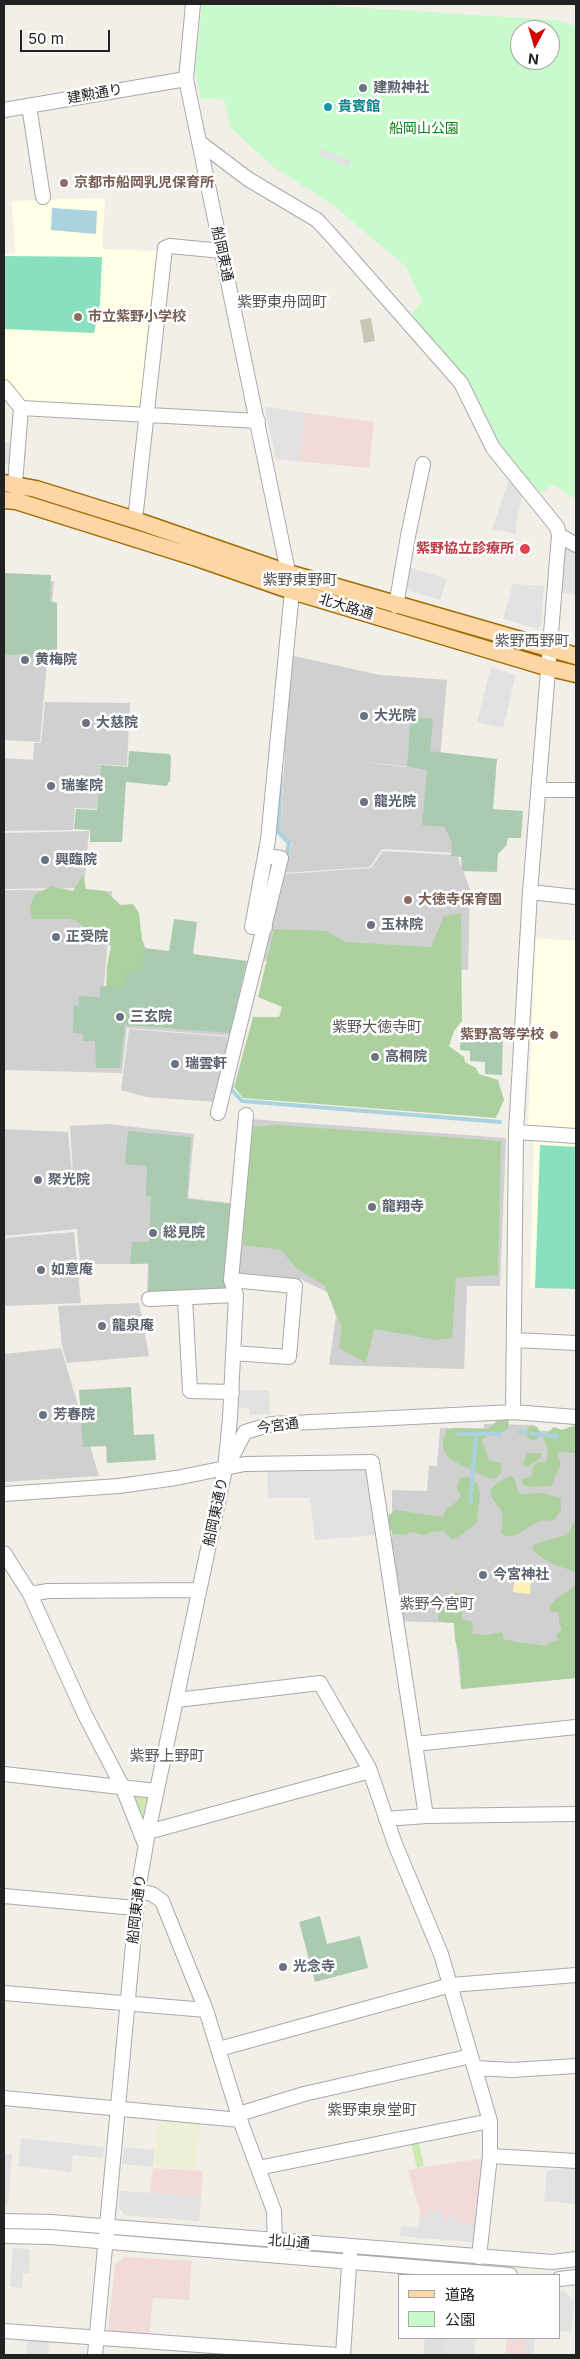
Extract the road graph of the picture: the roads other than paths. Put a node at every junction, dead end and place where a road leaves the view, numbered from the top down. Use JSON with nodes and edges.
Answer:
{"nodes":[{"id":1,"x":194,"y":4,"type":"edge"},
{"id":2,"x":186,"y":79,"type":"junction"},
{"id":3,"x":29,"y":106,"type":"junction"},
{"id":4,"x":4,"y":110,"type":"edge"},
{"id":5,"x":199,"y":142,"type":"junction"},
{"id":6,"x":43,"y":197,"type":"dead end"},
{"id":7,"x":222,"y":251,"type":"junction"},
{"id":8,"x":4,"y":387,"type":"edge"},
{"id":9,"x":21,"y":408,"type":"junction"},
{"id":10,"x":145,"y":416,"type":"junction"},
{"id":11,"x":258,"y":421,"type":"junction"},
{"id":12,"x":423,"y":464,"type":"dead end"},
{"id":13,"x":10,"y":484,"type":"edge"},
{"id":14,"x":4,"y":500,"type":"edge"},
{"id":15,"x":135,"y":520,"type":"junction"},
{"id":16,"x":558,"y":535,"type":"junction"},
{"id":17,"x":576,"y":545,"type":"edge"},
{"id":18,"x":288,"y":574,"type":"junction"},
{"id":19,"x":292,"y":591,"type":"junction"},
{"id":20,"x":396,"y":606,"type":"junction"},
{"id":21,"x":548,"y":649,"type":"junction"},
{"id":22,"x":576,"y":656,"type":"edge"},
{"id":23,"x":546,"y":668,"type":"junction"},
{"id":24,"x":576,"y":674,"type":"edge"},
{"id":25,"x":538,"y":790,"type":"junction"},
{"id":26,"x":576,"y":790,"type":"edge"},
{"id":27,"x":266,"y":856,"type":"junction"},
{"id":28,"x":530,"y":892,"type":"junction"},
{"id":29,"x":576,"y":897,"type":"edge"},
{"id":30,"x":256,"y":900,"type":"junction"},
{"id":31,"x":271,"y":901,"type":"junction"},
{"id":32,"x":258,"y":927,"type":"junction"},
{"id":33,"x":218,"y":1113,"type":"dead end"},
{"id":34,"x":246,"y":1115,"type":"dead end"},
{"id":35,"x":516,"y":1132,"type":"junction"},
{"id":36,"x":576,"y":1136,"type":"edge"},
{"id":37,"x":231,"y":1280,"type":"junction"},
{"id":38,"x":236,"y":1295,"type":"junction"},
{"id":39,"x":185,"y":1298,"type":"junction"},
{"id":40,"x":149,"y":1299,"type":"dead end"},
{"id":41,"x":514,"y":1340,"type":"junction"},
{"id":42,"x":576,"y":1343,"type":"edge"},
{"id":43,"x":233,"y":1353,"type":"junction"},
{"id":44,"x":232,"y":1392,"type":"junction"},
{"id":45,"x":513,"y":1412,"type":"junction"},
{"id":46,"x":576,"y":1417,"type":"edge"},
{"id":47,"x":225,"y":1469,"type":"junction"},
{"id":48,"x":4,"y":1494,"type":"edge"},
{"id":49,"x":4,"y":1554,"type":"edge"},
{"id":50,"x":199,"y":1590,"type":"junction"},
{"id":51,"x":30,"y":1594,"type":"junction"},
{"id":52,"x":177,"y":1700,"type":"junction"},
{"id":53,"x":576,"y":1727,"type":"edge"},
{"id":54,"x":415,"y":1744,"type":"junction"},
{"id":55,"x":370,"y":1771,"type":"junction"},
{"id":56,"x":4,"y":1774,"type":"edge"},
{"id":57,"x":122,"y":1786,"type":"junction"},
{"id":58,"x":156,"y":1791,"type":"junction"},
{"id":59,"x":576,"y":1814,"type":"edge"},
{"id":60,"x":426,"y":1816,"type":"junction"},
{"id":61,"x":386,"y":1819,"type":"junction"},
{"id":62,"x":146,"y":1838,"type":"junction"},
{"id":63,"x":138,"y":1891,"type":"junction"},
{"id":64,"x":4,"y":1896,"type":"edge"},
{"id":65,"x":135,"y":1908,"type":"junction"},
{"id":66,"x":576,"y":1975,"type":"edge"},
{"id":67,"x":451,"y":1985,"type":"junction"},
{"id":68,"x":4,"y":1993,"type":"edge"},
{"id":69,"x":127,"y":2002,"type":"junction"},
{"id":70,"x":206,"y":2010,"type":"junction"},
{"id":71,"x":219,"y":2050,"type":"junction"},
{"id":72,"x":473,"y":2062,"type":"junction"},
{"id":73,"x":576,"y":2066,"type":"edge"},
{"id":74,"x":4,"y":2098,"type":"edge"},
{"id":75,"x":117,"y":2109,"type":"junction"},
{"id":76,"x":239,"y":2117,"type":"junction"},
{"id":77,"x":490,"y":2121,"type":"junction"},
{"id":78,"x":490,"y":2156,"type":"junction"},
{"id":79,"x":576,"y":2161,"type":"edge"},
{"id":80,"x":258,"y":2168,"type":"junction"},
{"id":81,"x":4,"y":2221,"type":"edge"},
{"id":82,"x":106,"y":2234,"type":"junction"},
{"id":83,"x":4,"y":2236,"type":"edge"},
{"id":84,"x":275,"y":2241,"type":"junction"},
{"id":85,"x":351,"y":2247,"type":"junction"},
{"id":86,"x":274,"y":2255,"type":"junction"},
{"id":87,"x":479,"y":2257,"type":"junction"},
{"id":88,"x":350,"y":2262,"type":"junction"},
{"id":89,"x":575,"y":2262,"type":"edge"},
{"id":90,"x":498,"y":2274,"type":"edge"},
{"id":91,"x":576,"y":2277,"type":"edge"},
{"id":92,"x":560,"y":2279,"type":"edge"},
{"id":93,"x":4,"y":2331,"type":"edge"},
{"id":94,"x":97,"y":2337,"type":"junction"},
{"id":95,"x":95,"y":2355,"type":"edge"},
{"id":96,"x":338,"y":2355,"type":"edge"},
{"id":97,"x":343,"y":2355,"type":"edge"}],
"edges":[{"from":1,"to":2,"type":"street","name":"船岡東通"},
{"from":2,"to":3,"type":"street","name":"建勲通り"},
{"from":2,"to":5,"type":"street","name":"船岡東通"},
{"from":3,"to":4,"type":"street","name":"建勲通り"},
{"from":3,"to":6,"type":"street"},
{"from":5,"to":7,"type":"street","name":"船岡東通"},
{"from":5,"to":16,"type":"street"},
{"from":7,"to":10,"type":"street"},
{"from":7,"to":11,"type":"street","name":"船岡東通"},
{"from":8,"to":9,"type":"street"},
{"from":9,"to":10,"type":"street"},
{"from":9,"to":13,"type":"street"},
{"from":10,"to":11,"type":"street"},
{"from":10,"to":15,"type":"street"},
{"from":11,"to":18,"type":"street","name":"船岡東通"},
{"from":12,"to":20,"type":"street"},
{"from":13,"to":15,"type":"main road","name":"北大路通"},
{"from":14,"to":19,"type":"main road","name":"北大路通"},
{"from":15,"to":18,"type":"main road","name":"北大路通"},
{"from":16,"to":17,"type":"street"},
{"from":16,"to":21,"type":"street"},
{"from":18,"to":19,"type":"street","name":"船岡東通"},
{"from":18,"to":20,"type":"main road","name":"北大路通"},
{"from":19,"to":23,"type":"main road","name":"北大路通"},
{"from":19,"to":27,"type":"street","name":"船岡東通"},
{"from":20,"to":21,"type":"main road","name":"北大路通"},
{"from":21,"to":22,"type":"main road","name":"北大路通"},
{"from":21,"to":23,"type":"street"},
{"from":23,"to":24,"type":"main road","name":"北大路通"},
{"from":23,"to":25,"type":"street"},
{"from":25,"to":26,"type":"street"},
{"from":25,"to":28,"type":"street"},
{"from":27,"to":30,"type":"street","name":"船岡東通"},
{"from":27,"to":31,"type":"street"},
{"from":28,"to":29,"type":"street"},
{"from":28,"to":35,"type":"street"},
{"from":30,"to":31,"type":"street"},
{"from":30,"to":32,"type":"street","name":"船岡東通"},
{"from":31,"to":32,"type":"street"},
{"from":32,"to":33,"type":"street"},
{"from":34,"to":37,"type":"street"},
{"from":35,"to":36,"type":"street"},
{"from":35,"to":41,"type":"street"},
{"from":37,"to":38,"type":"street"},
{"from":37,"to":43,"type":"street"},
{"from":38,"to":39,"type":"street"},
{"from":38,"to":43,"type":"street"},
{"from":39,"to":40,"type":"street"},
{"from":39,"to":44,"type":"street"},
{"from":41,"to":42,"type":"street"},
{"from":41,"to":45,"type":"street"},
{"from":43,"to":44,"type":"street"},
{"from":44,"to":47,"type":"street"},
{"from":45,"to":46,"type":"street","name":"今宮通"},
{"from":45,"to":47,"type":"street","name":"今宮通"},
{"from":47,"to":48,"type":"street"},
{"from":47,"to":50,"type":"street","name":"船岡東通り"},
{"from":47,"to":54,"type":"street"},
{"from":49,"to":51,"type":"street"},
{"from":50,"to":51,"type":"street"},
{"from":50,"to":52,"type":"street","name":"船岡東通り"},
{"from":51,"to":57,"type":"street"},
{"from":52,"to":55,"type":"street"},
{"from":52,"to":58,"type":"street","name":"船岡東通り"},
{"from":53,"to":54,"type":"street"},
{"from":54,"to":60,"type":"street"},
{"from":55,"to":61,"type":"street"},
{"from":55,"to":62,"type":"street"},
{"from":56,"to":57,"type":"street"},
{"from":57,"to":58,"type":"street"},
{"from":57,"to":62,"type":"street"},
{"from":58,"to":62,"type":"street","name":"船岡東通り"},
{"from":59,"to":60,"type":"street"},
{"from":60,"to":61,"type":"street"},
{"from":61,"to":67,"type":"street"},
{"from":62,"to":63,"type":"street","name":"船岡東通り"},
{"from":63,"to":65,"type":"street","name":"船岡東通り"},
{"from":63,"to":70,"type":"street"},
{"from":64,"to":65,"type":"street"},
{"from":65,"to":69,"type":"street","name":"船岡東通り"},
{"from":66,"to":67,"type":"street"},
{"from":67,"to":71,"type":"street"},
{"from":67,"to":72,"type":"street"},
{"from":68,"to":69,"type":"street"},
{"from":69,"to":70,"type":"street"},
{"from":69,"to":75,"type":"street","name":"船岡東通り"},
{"from":70,"to":71,"type":"street"},
{"from":71,"to":76,"type":"street"},
{"from":72,"to":73,"type":"street"},
{"from":72,"to":76,"type":"street"},
{"from":72,"to":77,"type":"street"},
{"from":74,"to":75,"type":"street"},
{"from":75,"to":76,"type":"street"},
{"from":75,"to":82,"type":"street","name":"船岡東通り"},
{"from":76,"to":80,"type":"street"},
{"from":77,"to":78,"type":"street"},
{"from":77,"to":80,"type":"street"},
{"from":78,"to":79,"type":"street"},
{"from":78,"to":87,"type":"street"},
{"from":80,"to":84,"type":"street"},
{"from":81,"to":82,"type":"street","name":"北山通"},
{"from":82,"to":83,"type":"street","name":"北山通"},
{"from":82,"to":84,"type":"street","name":"北山通"},
{"from":82,"to":86,"type":"street","name":"北山通"},
{"from":82,"to":94,"type":"street","name":"船岡東通り"},
{"from":84,"to":85,"type":"street","name":"北山通"},
{"from":84,"to":86,"type":"street"},
{"from":85,"to":87,"type":"street","name":"北山通"},
{"from":85,"to":88,"type":"street"},
{"from":86,"to":88,"type":"street","name":"北山通"},
{"from":87,"to":89,"type":"street","name":"北山通"},
{"from":88,"to":90,"type":"street","name":"北山通"},
{"from":88,"to":97,"type":"street"},
{"from":91,"to":92,"type":"street"},
{"from":93,"to":94,"type":"street"},
{"from":94,"to":95,"type":"street","name":"船岡東通り"},
{"from":94,"to":96,"type":"street"}]}
